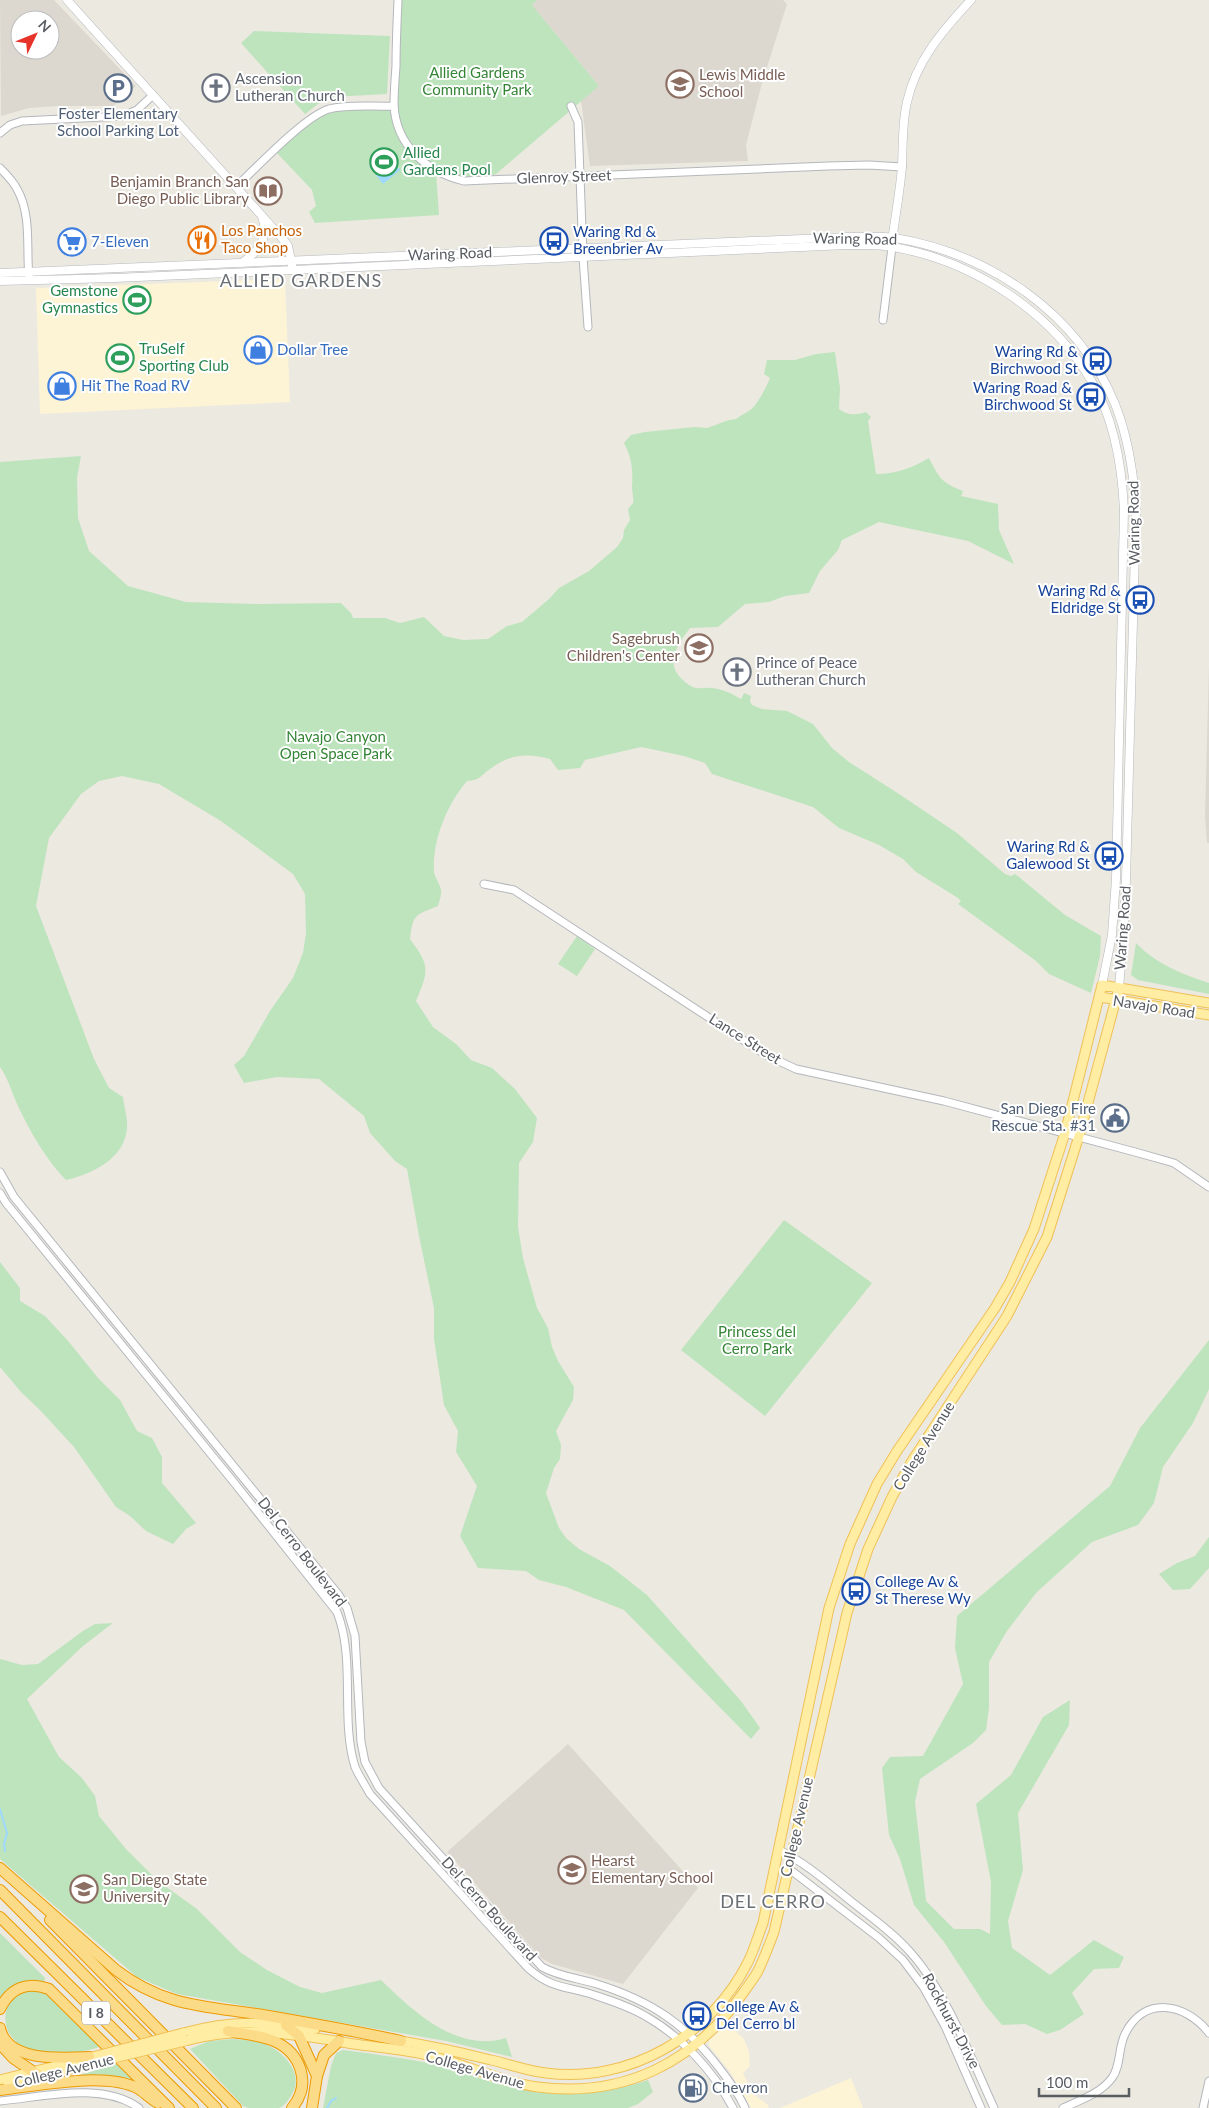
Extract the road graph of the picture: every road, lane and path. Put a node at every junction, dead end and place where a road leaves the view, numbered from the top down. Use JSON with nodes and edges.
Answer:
{"nodes":[{"id":1,"x":67,"y":0,"type":"edge"},
{"id":2,"x":398,"y":0,"type":"edge"},
{"id":3,"x":971,"y":0,"type":"edge"},
{"id":4,"x":153,"y":95,"type":"junction"},
{"id":5,"x":394,"y":106,"type":"junction"},
{"id":6,"x":571,"y":106,"type":"dead end"},
{"id":7,"x":0,"y":133,"type":"edge"},
{"id":8,"x":902,"y":167,"type":"junction"},
{"id":9,"x":0,"y":168,"type":"edge"},
{"id":10,"x":580,"y":177,"type":"junction"},
{"id":11,"x":236,"y":187,"type":"junction"},
{"id":12,"x":261,"y":215,"type":"junction"},
{"id":13,"x":893,"y":238,"type":"junction"},
{"id":14,"x":892,"y":247,"type":"junction"},
{"id":15,"x":582,"y":248,"type":"junction"},
{"id":16,"x":583,"y":257,"type":"junction"},
{"id":17,"x":292,"y":260,"type":"junction"},
{"id":18,"x":243,"y":262,"type":"junction"},
{"id":19,"x":292,"y":269,"type":"junction"},
{"id":20,"x":28,"y":271,"type":"junction"},
{"id":21,"x":0,"y":273,"type":"edge"},
{"id":22,"x":0,"y":281,"type":"edge"},
{"id":23,"x":29,"y":281,"type":"junction"},
{"id":24,"x":883,"y":320,"type":"dead end"},
{"id":25,"x":588,"y":327,"type":"dead end"},
{"id":26,"x":484,"y":884,"type":"dead end"},
{"id":27,"x":1102,"y":985,"type":"junction"},
{"id":28,"x":1118,"y":988,"type":"junction"},
{"id":29,"x":1100,"y":998,"type":"junction"},
{"id":30,"x":1116,"y":1001,"type":"junction"},
{"id":31,"x":1209,"y":1003,"type":"edge"},
{"id":32,"x":1209,"y":1016,"type":"edge"},
{"id":33,"x":1065,"y":1133,"type":"junction"},
{"id":34,"x":1079,"y":1136,"type":"junction"},
{"id":35,"x":0,"y":1172,"type":"edge"},
{"id":36,"x":1209,"y":1187,"type":"edge"},
{"id":37,"x":0,"y":1193,"type":"edge"},
{"id":38,"x":779,"y":1850,"type":"junction"},
{"id":39,"x":790,"y":1856,"type":"junction"},
{"id":40,"x":788,"y":1868,"type":"junction"},
{"id":41,"x":0,"y":1869,"type":"edge"},
{"id":42,"x":0,"y":1890,"type":"edge"},
{"id":43,"x":0,"y":1917,"type":"edge"},
{"id":44,"x":0,"y":2009,"type":"edge"},
{"id":45,"x":286,"y":2025,"type":"junction"},
{"id":46,"x":0,"y":2028,"type":"edge"},
{"id":47,"x":228,"y":2032,"type":"junction"},
{"id":48,"x":689,"y":2033,"type":"junction"},
{"id":49,"x":1209,"y":2033,"type":"edge"},
{"id":50,"x":186,"y":2036,"type":"junction"},
{"id":51,"x":299,"y":2036,"type":"junction"},
{"id":52,"x":339,"y":2041,"type":"junction"},
{"id":53,"x":401,"y":2041,"type":"junction"},
{"id":54,"x":678,"y":2041,"type":"junction"},
{"id":55,"x":698,"y":2042,"type":"junction"},
{"id":56,"x":0,"y":2044,"type":"edge"},
{"id":57,"x":688,"y":2050,"type":"junction"},
{"id":58,"x":89,"y":2057,"type":"junction"},
{"id":59,"x":102,"y":2058,"type":"junction"},
{"id":60,"x":31,"y":2071,"type":"junction"},
{"id":61,"x":317,"y":2076,"type":"junction"},
{"id":62,"x":41,"y":2077,"type":"junction"},
{"id":63,"x":0,"y":2080,"type":"edge"},
{"id":64,"x":1209,"y":2081,"type":"edge"},
{"id":65,"x":0,"y":2089,"type":"edge"},
{"id":66,"x":0,"y":2101,"type":"edge"},
{"id":67,"x":139,"y":2108,"type":"edge"},
{"id":68,"x":164,"y":2108,"type":"edge"},
{"id":69,"x":169,"y":2108,"type":"edge"},
{"id":70,"x":193,"y":2108,"type":"edge"},
{"id":71,"x":216,"y":2108,"type":"edge"},
{"id":72,"x":236,"y":2108,"type":"edge"},
{"id":73,"x":292,"y":2108,"type":"edge"},
{"id":74,"x":312,"y":2108,"type":"edge"},
{"id":75,"x":733,"y":2108,"type":"edge"},
{"id":76,"x":745,"y":2108,"type":"edge"},
{"id":77,"x":981,"y":2108,"type":"edge"},
{"id":78,"x":994,"y":2108,"type":"edge"},
{"id":79,"x":1063,"y":2108,"type":"edge"},
{"id":80,"x":1203,"y":2108,"type":"edge"}],
"edges":[{"from":1,"to":4,"type":"main road"},
{"from":2,"to":5,"type":"street","name":"Glenroy Street"},
{"from":3,"to":8,"type":"main road"},
{"from":4,"to":7,"type":"street"},
{"from":4,"to":11,"type":"main road"},
{"from":5,"to":10,"type":"street","name":"Glenroy Street"},
{"from":5,"to":11,"type":"street"},
{"from":6,"to":10,"type":"street"},
{"from":8,"to":10,"type":"street","name":"Glenroy Street"},
{"from":8,"to":13,"type":"main road"},
{"from":9,"to":20,"type":"street"},
{"from":10,"to":15,"type":"street"},
{"from":11,"to":12,"type":"main road"},
{"from":12,"to":17,"type":"main road"},
{"from":12,"to":18,"type":"main road"},
{"from":13,"to":14,"type":"main road"},
{"from":13,"to":15,"type":"main road","name":"Waring Road"},
{"from":13,"to":28,"type":"main road","name":"Waring Road"},
{"from":14,"to":16,"type":"main road","name":"Waring Road"},
{"from":14,"to":24,"type":"street"},
{"from":14,"to":27,"type":"main road","name":"Waring Road"},
{"from":15,"to":16,"type":"street"},
{"from":15,"to":17,"type":"main road","name":"Waring Road"},
{"from":16,"to":19,"type":"main road","name":"Waring Road"},
{"from":16,"to":25,"type":"street"},
{"from":17,"to":18,"type":"main road","name":"Waring Road"},
{"from":17,"to":19,"type":"main road"},
{"from":18,"to":20,"type":"main road","name":"Waring Road"},
{"from":19,"to":23,"type":"main road","name":"Waring Road"},
{"from":20,"to":21,"type":"main road","name":"Waring Road"},
{"from":20,"to":23,"type":"street"},
{"from":22,"to":23,"type":"main road","name":"Waring Road"},
{"from":26,"to":33,"type":"street","name":"Lance Street"},
{"from":27,"to":28,"type":"main road","name":"Navajo Road"},
{"from":27,"to":29,"type":"main road","name":"College Avenue"},
{"from":28,"to":30,"type":"main road","name":"College Avenue"},
{"from":28,"to":31,"type":"main road","name":"Navajo Road"},
{"from":29,"to":30,"type":"main road","name":"Navajo Road"},
{"from":29,"to":33,"type":"main road","name":"College Avenue"},
{"from":30,"to":32,"type":"main road","name":"Navajo Road"},
{"from":30,"to":34,"type":"main road","name":"College Avenue"},
{"from":33,"to":34,"type":"street","name":"Lance Street"},
{"from":33,"to":38,"type":"main road","name":"College Avenue"},
{"from":34,"to":36,"type":"street","name":"Lance Street"},
{"from":34,"to":39,"type":"main road","name":"College Avenue"},
{"from":35,"to":48,"type":"street","name":"Del Cerro Boulevard"},
{"from":37,"to":54,"type":"street","name":"Del Cerro Boulevard"},
{"from":38,"to":39,"type":"street","name":"Rockhurst Drive"},
{"from":38,"to":48,"type":"main road","name":"College Avenue"},
{"from":39,"to":40,"type":"main road","name":"College Avenue"},
{"from":39,"to":78,"type":"street","name":"Rockhurst Drive"},
{"from":40,"to":55,"type":"main road","name":"College Avenue"},
{"from":40,"to":77,"type":"street","name":"Rockhurst Drive"},
{"from":41,"to":53,"type":"highway"},
{"from":41,"to":72,"type":"highway"},
{"from":42,"to":71,"type":"highway","number":"I 8"},
{"from":43,"to":70,"type":"highway","number":"I 8"},
{"from":44,"to":69,"type":"highway"},
{"from":45,"to":50,"type":"main road","name":"College Avenue"},
{"from":45,"to":51,"type":"highway"},
{"from":45,"to":53,"type":"main road","name":"College Avenue"},
{"from":46,"to":58,"type":"highway"},
{"from":47,"to":50,"type":"main road","name":"College Avenue"},
{"from":47,"to":51,"type":"main road","name":"College Avenue"},
{"from":47,"to":73,"type":"highway"},
{"from":48,"to":54,"type":"main road","name":"College Avenue"},
{"from":48,"to":55,"type":"street","name":"Del Cerro Boulevard"},
{"from":49,"to":79,"type":"street"},
{"from":50,"to":59,"type":"main road","name":"College Avenue","bridge":true},
{"from":51,"to":52,"type":"main road","name":"College Avenue"},
{"from":51,"to":61,"type":"highway"},
{"from":52,"to":57,"type":"main road","name":"College Avenue"},
{"from":52,"to":61,"type":"highway"},
{"from":53,"to":54,"type":"main road","name":"College Avenue"},
{"from":54,"to":57,"type":"street","name":"Del Cerro Boulevard"},
{"from":55,"to":57,"type":"main road","name":"College Avenue"},
{"from":55,"to":76,"type":"street","name":"Del Cerro Boulevard"},
{"from":56,"to":60,"type":"highway"},
{"from":57,"to":75,"type":"street","name":"Del Cerro Boulevard"},
{"from":58,"to":59,"type":"main road","name":"College Avenue"},
{"from":58,"to":60,"type":"main road","name":"College Avenue"},
{"from":59,"to":62,"type":"main road","name":"College Avenue"},
{"from":60,"to":62,"type":"highway"},
{"from":60,"to":63,"type":"main road","name":"College Avenue"},
{"from":61,"to":74,"type":"highway"},
{"from":62,"to":65,"type":"main road","name":"College Avenue"},
{"from":64,"to":80,"type":"street"},
{"from":65,"to":68,"type":"highway"},
{"from":66,"to":67,"type":"street"}]}
